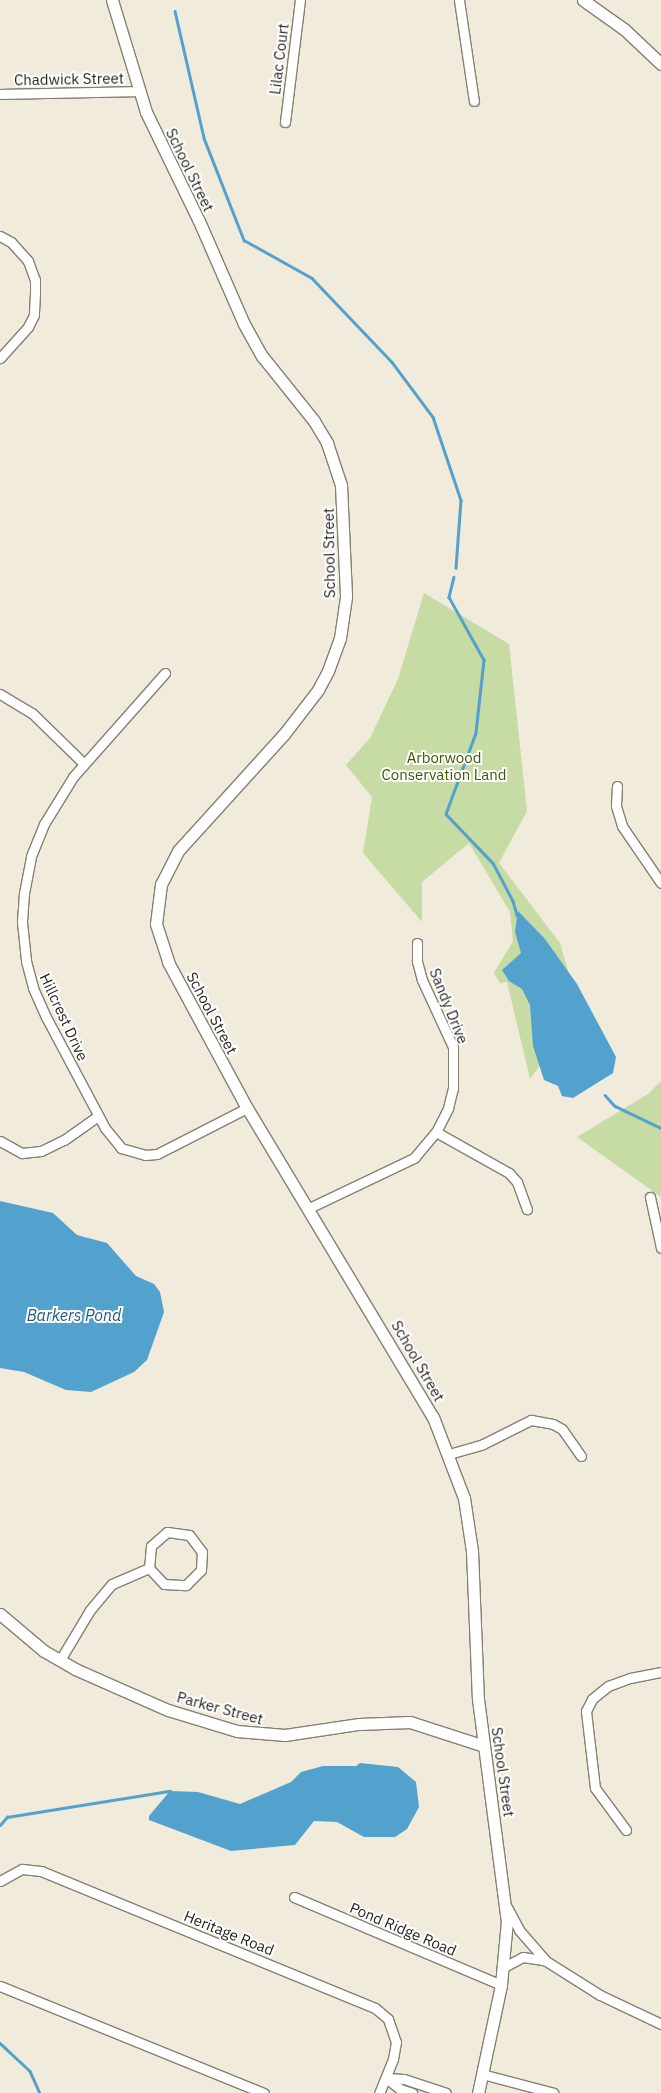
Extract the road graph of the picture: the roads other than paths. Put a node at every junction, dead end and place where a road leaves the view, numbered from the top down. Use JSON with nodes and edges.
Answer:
{"nodes":[{"id":1,"x":112,"y":0,"type":"edge"},
{"id":2,"x":300,"y":0,"type":"edge"},
{"id":3,"x":459,"y":0,"type":"edge"},
{"id":4,"x":583,"y":0,"type":"edge"},
{"id":5,"x":661,"y":64,"type":"edge"},
{"id":6,"x":138,"y":91,"type":"junction"},
{"id":7,"x":0,"y":94,"type":"edge"},
{"id":8,"x":474,"y":101,"type":"dead end"},
{"id":9,"x":285,"y":122,"type":"dead end"},
{"id":10,"x":0,"y":236,"type":"edge"},
{"id":11,"x":0,"y":358,"type":"edge"},
{"id":12,"x":165,"y":673,"type":"dead end"},
{"id":13,"x":0,"y":694,"type":"edge"},
{"id":14,"x":84,"y":764,"type":"junction"},
{"id":15,"x":617,"y":786,"type":"dead end"},
{"id":16,"x":661,"y":883,"type":"edge"},
{"id":17,"x":417,"y":943,"type":"dead end"},
{"id":18,"x":247,"y":1108,"type":"junction"},
{"id":19,"x":98,"y":1116,"type":"junction"},
{"id":20,"x":436,"y":1132,"type":"junction"},
{"id":21,"x":0,"y":1141,"type":"edge"},
{"id":22,"x":650,"y":1197,"type":"dead end"},
{"id":23,"x":307,"y":1209,"type":"junction"},
{"id":24,"x":528,"y":1209,"type":"dead end"},
{"id":25,"x":661,"y":1248,"type":"edge"},
{"id":26,"x":449,"y":1454,"type":"junction"},
{"id":27,"x":581,"y":1456,"type":"dead end"},
{"id":28,"x":149,"y":1568,"type":"junction"},
{"id":29,"x":0,"y":1614,"type":"edge"},
{"id":30,"x":60,"y":1660,"type":"junction"},
{"id":31,"x":661,"y":1672,"type":"edge"},
{"id":32,"x":484,"y":1746,"type":"junction"},
{"id":33,"x":626,"y":1830,"type":"dead end"},
{"id":34,"x":0,"y":1881,"type":"edge"},
{"id":35,"x":294,"y":1897,"type":"dead end"},
{"id":36,"x":506,"y":1904,"type":"junction"},
{"id":37,"x":546,"y":1961,"type":"junction"},
{"id":38,"x":504,"y":1967,"type":"junction"},
{"id":39,"x":501,"y":1985,"type":"junction"},
{"id":40,"x":0,"y":1986,"type":"edge"},
{"id":41,"x":661,"y":2024,"type":"edge"},
{"id":42,"x":482,"y":2074,"type":"junction"},
{"id":43,"x":386,"y":2078,"type":"junction"},
{"id":44,"x":264,"y":2093,"type":"edge"},
{"id":45,"x":379,"y":2093,"type":"edge"},
{"id":46,"x":412,"y":2093,"type":"edge"},
{"id":47,"x":446,"y":2093,"type":"edge"},
{"id":48,"x":478,"y":2093,"type":"edge"},
{"id":49,"x":554,"y":2093,"type":"edge"}],
"edges":[{"from":1,"to":6,"type":"street","name":"School Street"},
{"from":2,"to":9,"type":"street","name":"Lilac Court"},
{"from":3,"to":8,"type":"street"},
{"from":4,"to":5,"type":"street"},
{"from":6,"to":7,"type":"street","name":"Chadwick Street"},
{"from":6,"to":18,"type":"street","name":"School Street"},
{"from":10,"to":11,"type":"street"},
{"from":12,"to":14,"type":"street","name":"Hillcrest Drive"},
{"from":13,"to":14,"type":"street"},
{"from":14,"to":19,"type":"street","name":"Hillcrest Drive"},
{"from":15,"to":16,"type":"street"},
{"from":17,"to":20,"type":"street","name":"Sandy Drive"},
{"from":18,"to":19,"type":"street","name":"Hillcrest Drive"},
{"from":18,"to":23,"type":"street","name":"School Street"},
{"from":19,"to":21,"type":"street"},
{"from":20,"to":23,"type":"street","name":"Sandy Drive"},
{"from":20,"to":24,"type":"street"},
{"from":22,"to":25,"type":"street"},
{"from":23,"to":26,"type":"street","name":"School Street"},
{"from":26,"to":27,"type":"street"},
{"from":26,"to":32,"type":"street","name":"School Street"},
{"from":28,"to":28,"type":"street"},
{"from":28,"to":30,"type":"street"},
{"from":29,"to":30,"type":"street","name":"Parker Street"},
{"from":30,"to":32,"type":"street","name":"Parker Street"},
{"from":31,"to":33,"type":"street"},
{"from":32,"to":36,"type":"street","name":"School Street"},
{"from":34,"to":43,"type":"street","name":"Heritage Road"},
{"from":35,"to":39,"type":"street","name":"Pond Ridge Road"},
{"from":36,"to":37,"type":"street"},
{"from":36,"to":38,"type":"street","name":"School Street"},
{"from":37,"to":38,"type":"street"},
{"from":37,"to":41,"type":"street"},
{"from":38,"to":39,"type":"street","name":"School Street"},
{"from":39,"to":42,"type":"street","name":"School Street"},
{"from":40,"to":44,"type":"street"},
{"from":42,"to":48,"type":"street","name":"School Street"},
{"from":42,"to":49,"type":"street"},
{"from":43,"to":45,"type":"street","name":"Heritage Road"},
{"from":43,"to":46,"type":"street"},
{"from":43,"to":47,"type":"street"}]}
